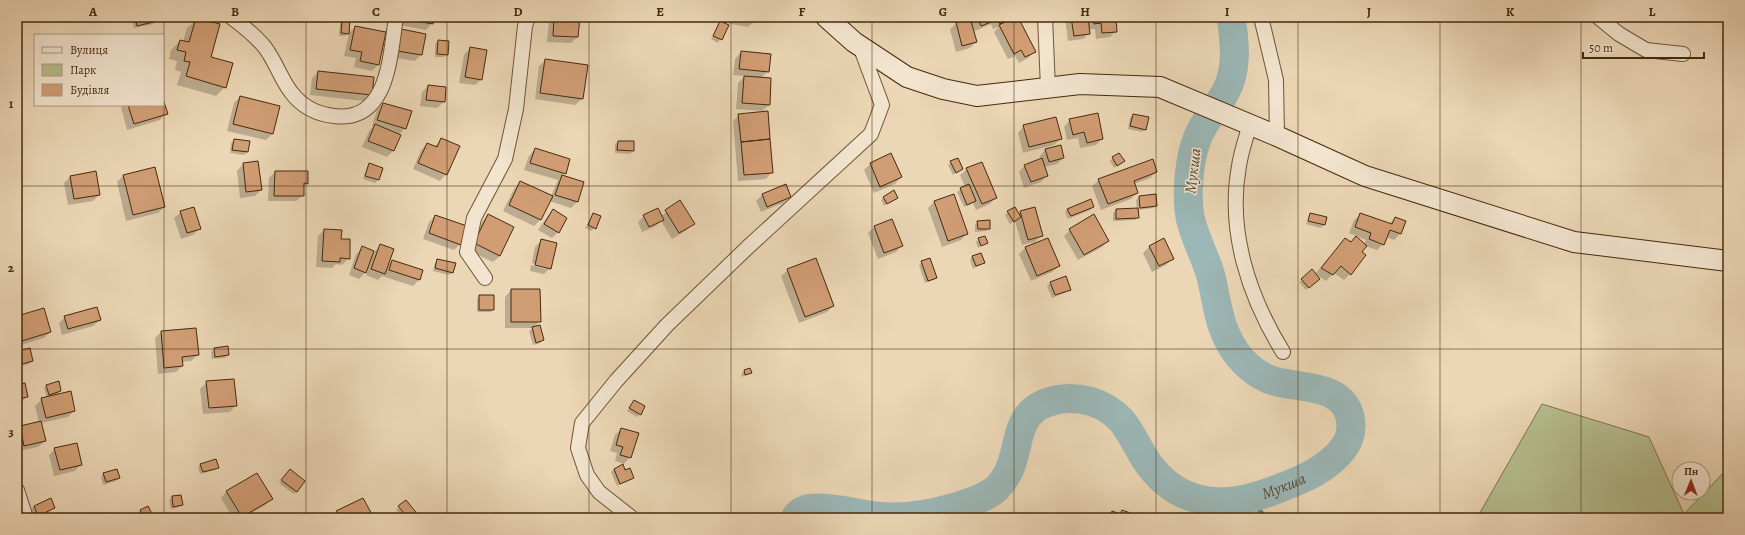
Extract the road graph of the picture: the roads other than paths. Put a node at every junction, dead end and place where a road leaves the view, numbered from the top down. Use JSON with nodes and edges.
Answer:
{"nodes":[{"id":1,"x":231,"y":17,"type":"edge"},
{"id":2,"x":396,"y":17,"type":"edge"},
{"id":3,"x":528,"y":17,"type":"edge"},
{"id":4,"x":826,"y":17,"type":"edge"},
{"id":5,"x":1045,"y":17,"type":"edge"},
{"id":6,"x":1261,"y":17,"type":"edge"},
{"id":7,"x":1598,"y":17,"type":"edge"},
{"id":8,"x":860,"y":46,"type":"junction"},
{"id":9,"x":1683,"y":54,"type":"dead end"},
{"id":10,"x":1048,"y":88,"type":"junction"},
{"id":11,"x":1245,"y":122,"type":"junction"},
{"id":12,"x":1277,"y":136,"type":"junction"},
{"id":13,"x":1728,"y":261,"type":"edge"},
{"id":14,"x":485,"y":278,"type":"dead end"},
{"id":15,"x":1283,"y":352,"type":"dead end"},
{"id":16,"x":17,"y":490,"type":"edge"},
{"id":17,"x":26,"y":518,"type":"edge"},
{"id":18,"x":632,"y":518,"type":"edge"}],
"edges":[{"from":1,"to":2,"type":"street"},
{"from":3,"to":14,"type":"street"},
{"from":4,"to":8,"type":"main road"},
{"from":5,"to":10,"type":"street"},
{"from":6,"to":12,"type":"street"},
{"from":7,"to":9,"type":"street"},
{"from":8,"to":10,"type":"main road"},
{"from":8,"to":18,"type":"street"},
{"from":10,"to":11,"type":"main road"},
{"from":11,"to":12,"type":"main road"},
{"from":11,"to":15,"type":"street"},
{"from":12,"to":13,"type":"main road"},
{"from":16,"to":17,"type":"street"}]}
